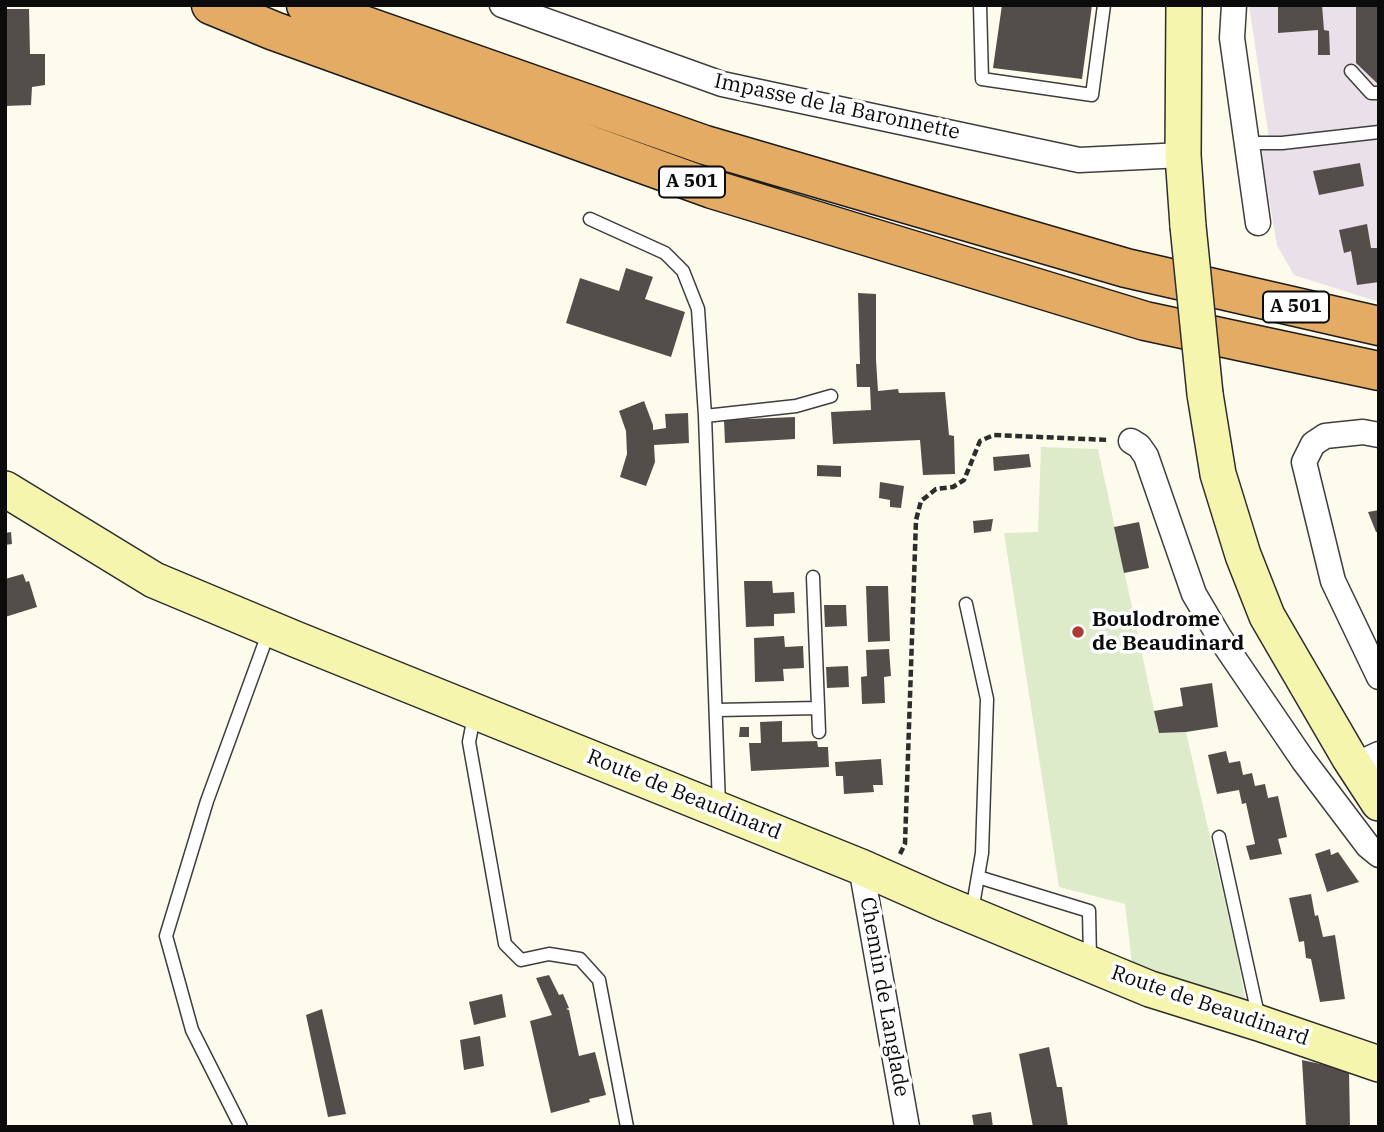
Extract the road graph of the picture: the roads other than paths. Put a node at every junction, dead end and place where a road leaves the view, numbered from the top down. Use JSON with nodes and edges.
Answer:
{"nodes":[{"id":1,"x":211,"y":5,"type":"edge"},
{"id":2,"x":306,"y":5,"type":"edge"},
{"id":3,"x":502,"y":5,"type":"edge"},
{"id":4,"x":980,"y":5,"type":"edge"},
{"id":5,"x":1104,"y":5,"type":"edge"},
{"id":6,"x":1184,"y":5,"type":"edge"},
{"id":7,"x":1234,"y":5,"type":"edge"},
{"id":8,"x":1351,"y":71,"type":"dead end"},
{"id":9,"x":1379,"y":93,"type":"edge"},
{"id":10,"x":1379,"y":132,"type":"edge"},
{"id":11,"x":1247,"y":142,"type":"junction"},
{"id":12,"x":1183,"y":155,"type":"junction"},
{"id":13,"x":590,"y":219,"type":"dead end"},
{"id":14,"x":1258,"y":223,"type":"dead end"},
{"id":15,"x":1379,"y":326,"type":"edge"},
{"id":16,"x":1379,"y":371,"type":"edge"},
{"id":17,"x":831,"y":396,"type":"dead end"},
{"id":18,"x":705,"y":416,"type":"junction"},
{"id":19,"x":1379,"y":435,"type":"edge"},
{"id":20,"x":1131,"y":441,"type":"dead end"},
{"id":21,"x":5,"y":489,"type":"edge"},
{"id":22,"x":813,"y":577,"type":"dead end"},
{"id":23,"x":966,"y":604,"type":"dead end"},
{"id":24,"x":271,"y":627,"type":"junction"},
{"id":25,"x":1379,"y":677,"type":"edge"},
{"id":26,"x":818,"y":708,"type":"junction"},
{"id":27,"x":717,"y":710,"type":"junction"},
{"id":28,"x":475,"y":711,"type":"junction"},
{"id":29,"x":819,"y":732,"type":"dead end"},
{"id":30,"x":1367,"y":760,"type":"edge"},
{"id":31,"x":1379,"y":803,"type":"edge"},
{"id":32,"x":719,"y":810,"type":"junction"},
{"id":33,"x":1219,"y":837,"type":"dead end"},
{"id":34,"x":1379,"y":855,"type":"edge"},
{"id":35,"x":861,"y":867,"type":"junction"},
{"id":36,"x":978,"y":877,"type":"junction"},
{"id":37,"x":971,"y":915,"type":"junction"},
{"id":38,"x":1090,"y":964,"type":"junction"},
{"id":39,"x":1259,"y":1023,"type":"junction"},
{"id":40,"x":1379,"y":1064,"type":"edge"},
{"id":41,"x":241,"y":1127,"type":"edge"},
{"id":42,"x":627,"y":1127,"type":"edge"},
{"id":43,"x":907,"y":1127,"type":"edge"}],
"edges":[{"from":1,"to":16,"type":"highway","number":"A 501"},
{"from":2,"to":15,"type":"highway","number":"A 501"},
{"from":3,"to":12,"type":"street","name":"Impasse de la Baronnette"},
{"from":4,"to":5,"type":"lane"},
{"from":6,"to":12,"type":"street"},
{"from":7,"to":11,"type":"street"},
{"from":8,"to":9,"type":"lane"},
{"from":10,"to":11,"type":"lane"},
{"from":11,"to":14,"type":"street"},
{"from":12,"to":30,"type":"street","bridge":true},
{"from":13,"to":18,"type":"lane"},
{"from":17,"to":18,"type":"lane"},
{"from":18,"to":27,"type":"lane"},
{"from":19,"to":25,"type":"street"},
{"from":20,"to":34,"type":"street"},
{"from":21,"to":24,"type":"street","name":"Route de Beaudinard"},
{"from":22,"to":26,"type":"lane"},
{"from":23,"to":36,"type":"lane"},
{"from":24,"to":28,"type":"street","name":"Route de Beaudinard"},
{"from":24,"to":41,"type":"lane"},
{"from":26,"to":27,"type":"lane"},
{"from":26,"to":29,"type":"lane"},
{"from":27,"to":32,"type":"lane"},
{"from":28,"to":32,"type":"street","name":"Route de Beaudinard"},
{"from":28,"to":42,"type":"lane"},
{"from":30,"to":31,"type":"street"},
{"from":32,"to":35,"type":"street","name":"Route de Beaudinard"},
{"from":33,"to":39,"type":"lane"},
{"from":35,"to":37,"type":"street","name":"Route de Beaudinard"},
{"from":35,"to":43,"type":"street","name":"Chemin de Langlade"},
{"from":36,"to":37,"type":"lane"},
{"from":36,"to":38,"type":"lane"},
{"from":37,"to":38,"type":"street","name":"Route de Beaudinard"},
{"from":38,"to":39,"type":"street","name":"Route de Beaudinard"},
{"from":39,"to":40,"type":"street","name":"Route de Beaudinard"}]}
